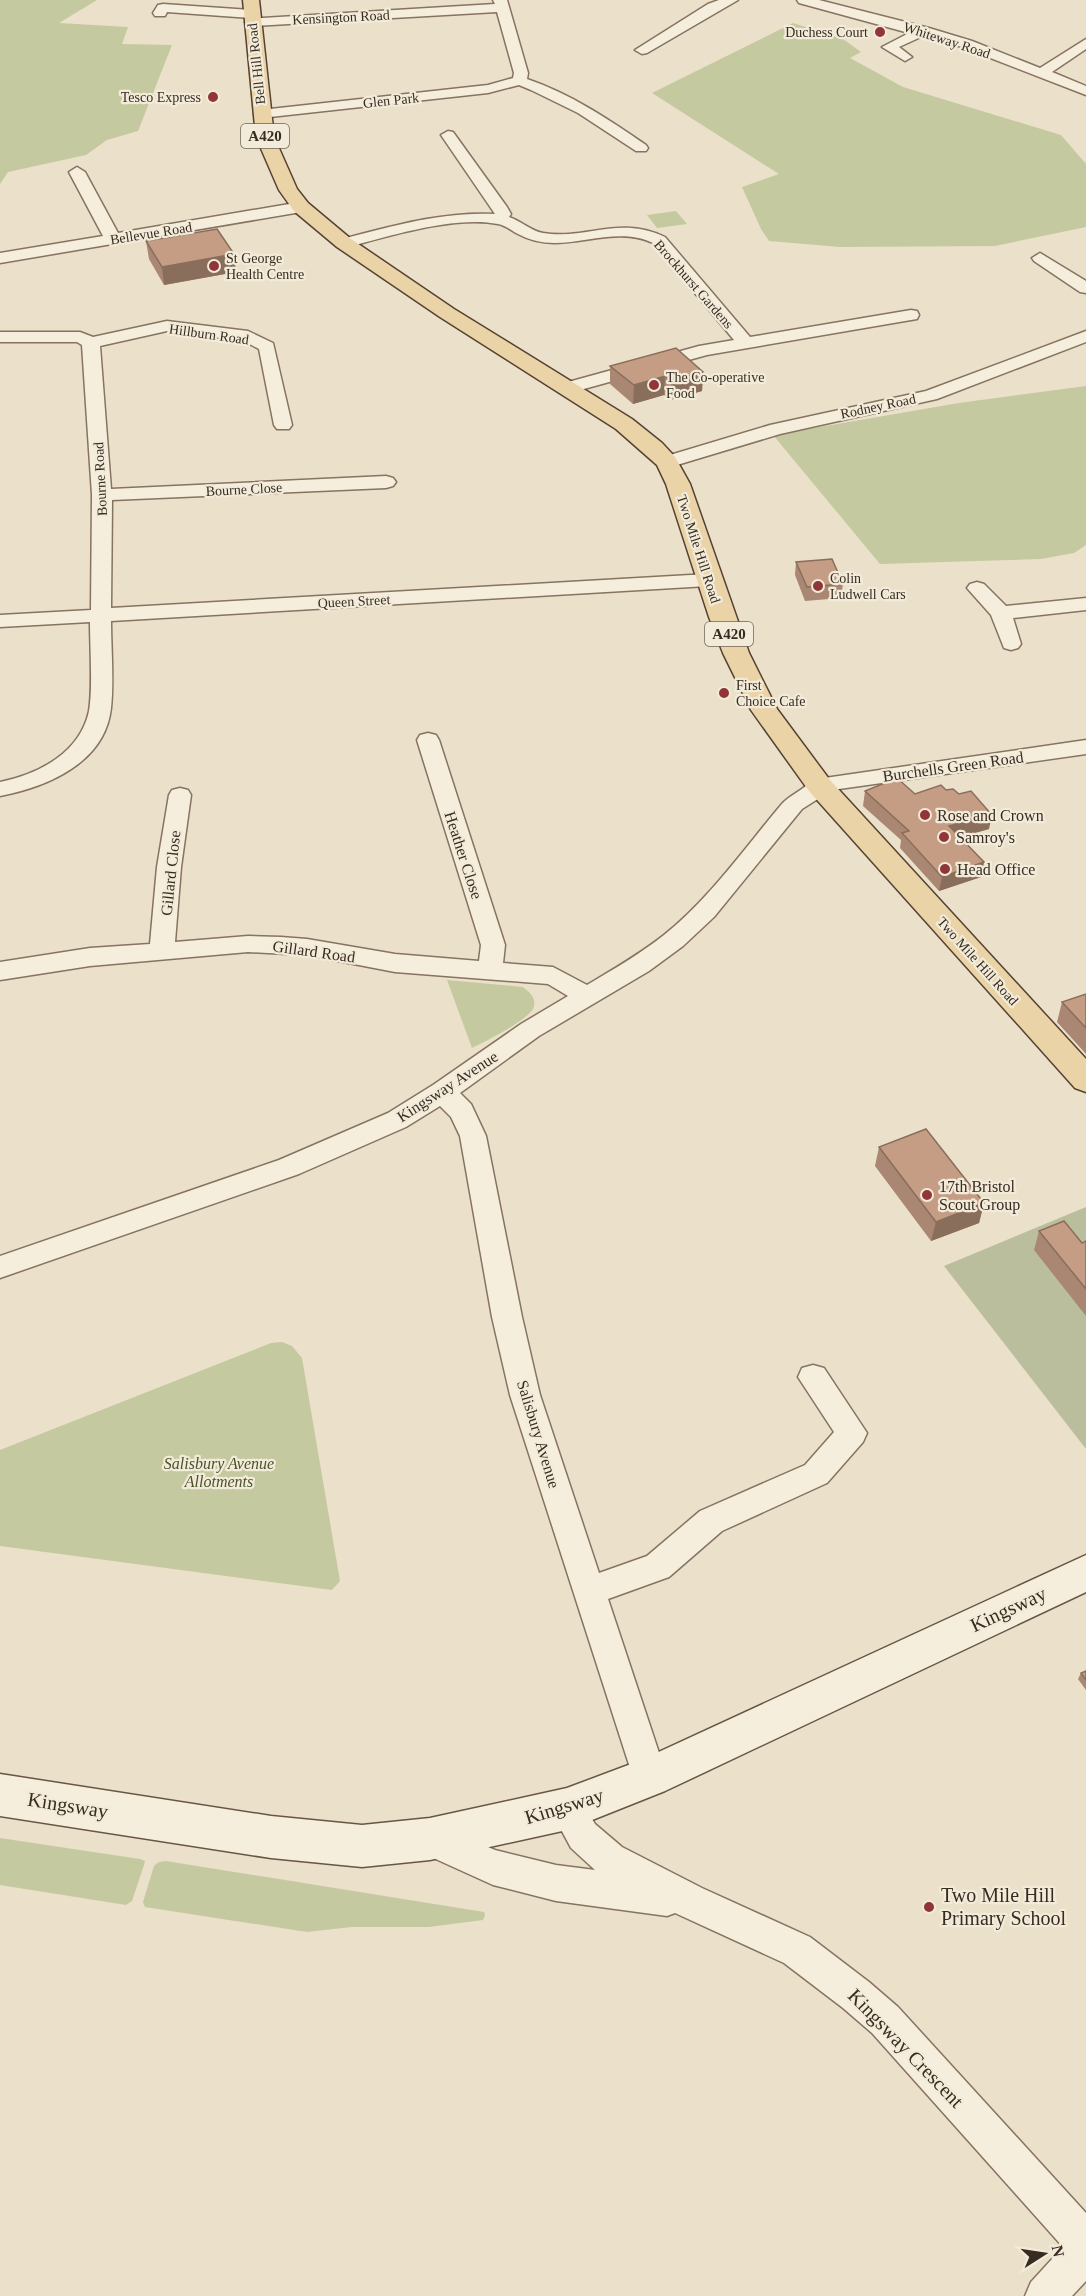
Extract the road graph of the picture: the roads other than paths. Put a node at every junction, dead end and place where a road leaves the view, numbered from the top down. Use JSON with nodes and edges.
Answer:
{"nodes":[{"id":1,"x":731,"y":0,"type":"edge"},
{"id":2,"x":804,"y":0,"type":"edge"},
{"id":3,"x":823,"y":2,"type":"edge"},
{"id":4,"x":501,"y":4,"type":"edge"},
{"id":5,"x":251,"y":12,"type":"edge"},
{"id":6,"x":159,"y":13,"type":"dead end"},
{"id":7,"x":924,"y":30,"type":"junction"},
{"id":8,"x":1086,"y":44,"type":"edge"},
{"id":9,"x":642,"y":50,"type":"dead end"},
{"id":10,"x":905,"y":57,"type":"dead end"},
{"id":11,"x":1040,"y":74,"type":"junction"},
{"id":12,"x":520,"y":81,"type":"junction"},
{"id":13,"x":1086,"y":91,"type":"edge"},
{"id":14,"x":261,"y":114,"type":"junction"},
{"id":15,"x":430,"y":136,"type":"dead end"},
{"id":16,"x":641,"y":148,"type":"dead end"},
{"id":17,"x":77,"y":172,"type":"dead end"},
{"id":18,"x":301,"y":207,"type":"junction"},
{"id":19,"x":499,"y":219,"type":"junction"},
{"id":20,"x":113,"y":239,"type":"junction"},
{"id":21,"x":344,"y":243,"type":"junction"},
{"id":22,"x":0,"y":258,"type":"edge"},
{"id":23,"x":1040,"y":258,"type":"dead end"},
{"id":24,"x":1086,"y":288,"type":"edge"},
{"id":25,"x":910,"y":315,"type":"dead end"},
{"id":26,"x":1086,"y":336,"type":"edge"},
{"id":27,"x":0,"y":337,"type":"edge"},
{"id":28,"x":91,"y":343,"type":"junction"},
{"id":29,"x":746,"y":343,"type":"junction"},
{"id":30,"x":567,"y":388,"type":"junction"},
{"id":31,"x":283,"y":425,"type":"dead end"},
{"id":32,"x":666,"y":462,"type":"junction"},
{"id":33,"x":386,"y":482,"type":"dead end"},
{"id":34,"x":102,"y":495,"type":"junction"},
{"id":35,"x":708,"y":580,"type":"junction"},
{"id":36,"x":977,"y":588,"type":"dead end"},
{"id":37,"x":1086,"y":604,"type":"edge"},
{"id":38,"x":1001,"y":613,"type":"junction"},
{"id":39,"x":103,"y":616,"type":"junction"},
{"id":40,"x":0,"y":621,"type":"edge"},
{"id":41,"x":1011,"y":644,"type":"dead end"},
{"id":42,"x":428,"y":740,"type":"dead end"},
{"id":43,"x":1086,"y":747,"type":"edge"},
{"id":44,"x":820,"y":786,"type":"junction"},
{"id":45,"x":0,"y":789,"type":"edge"},
{"id":46,"x":180,"y":795,"type":"dead end"},
{"id":47,"x":162,"y":951,"type":"junction"},
{"id":48,"x":490,"y":970,"type":"junction"},
{"id":49,"x":0,"y":971,"type":"edge"},
{"id":50,"x":587,"y":996,"type":"junction"},
{"id":51,"x":1086,"y":1080,"type":"edge"},
{"id":52,"x":442,"y":1092,"type":"junction"},
{"id":53,"x":0,"y":1267,"type":"edge"},
{"id":54,"x":813,"y":1377,"type":"dead end"},
{"id":55,"x":1086,"y":1573,"type":"edge"},
{"id":56,"x":589,"y":1591,"type":"junction"},
{"id":57,"x":650,"y":1777,"type":"junction"},
{"id":58,"x":0,"y":1795,"type":"edge"},
{"id":59,"x":567,"y":1809,"type":"junction"},
{"id":60,"x":430,"y":1839,"type":"junction"},
{"id":61,"x":689,"y":1901,"type":"junction"},
{"id":62,"x":1086,"y":2243,"type":"edge"},
{"id":63,"x":1086,"y":2251,"type":"edge"},
{"id":64,"x":1045,"y":2296,"type":"edge"}],
"edges":[{"from":1,"to":9,"type":"street"},
{"from":2,"to":3,"type":"street","name":"Whiteway Road"},
{"from":3,"to":7,"type":"street","name":"Whiteway Road"},
{"from":4,"to":5,"type":"street","name":"Kensington Road"},
{"from":4,"to":12,"type":"street"},
{"from":5,"to":6,"type":"street","name":"Kensington Road"},
{"from":5,"to":14,"type":"main road","name":"Bell Hill Road","number":"A420"},
{"from":7,"to":10,"type":"street"},
{"from":7,"to":11,"type":"street","name":"Whiteway Road"},
{"from":8,"to":11,"type":"street"},
{"from":11,"to":13,"type":"street","name":"Whiteway Road"},
{"from":12,"to":14,"type":"street","name":"Glen Park"},
{"from":12,"to":16,"type":"street"},
{"from":14,"to":18,"type":"main road","name":"Bell Hill Road","number":"A420"},
{"from":15,"to":19,"type":"street"},
{"from":17,"to":20,"type":"street"},
{"from":18,"to":20,"type":"street","name":"Bellevue Road"},
{"from":18,"to":21,"type":"main road","name":"Bell Hill Road","number":"A420"},
{"from":19,"to":21,"type":"street","name":"Brockhurst Gardens"},
{"from":19,"to":29,"type":"street","name":"Brockhurst Gardens"},
{"from":20,"to":22,"type":"street","name":"Bellevue Road"},
{"from":21,"to":30,"type":"main road","name":"Two Mile Hill Road","number":"A420"},
{"from":23,"to":24,"type":"street"},
{"from":25,"to":29,"type":"street"},
{"from":26,"to":32,"type":"street","name":"Rodney Road"},
{"from":27,"to":28,"type":"street","name":"Hillburn Road"},
{"from":28,"to":31,"type":"street","name":"Hillburn Road"},
{"from":28,"to":34,"type":"street","name":"Bourne Road"},
{"from":29,"to":30,"type":"street"},
{"from":30,"to":32,"type":"main road","name":"Two Mile Hill Road","number":"A420"},
{"from":32,"to":35,"type":"main road","name":"Two Mile Hill Road","number":"A420"},
{"from":33,"to":34,"type":"street","name":"Bourne Close"},
{"from":34,"to":39,"type":"street","name":"Bourne Road"},
{"from":35,"to":39,"type":"street","name":"Queen Street"},
{"from":35,"to":44,"type":"main road","name":"Two Mile Hill Road","number":"A420"},
{"from":36,"to":38,"type":"street"},
{"from":37,"to":38,"type":"street"},
{"from":38,"to":41,"type":"street"},
{"from":39,"to":40,"type":"street","name":"Queen Street"},
{"from":39,"to":45,"type":"street","name":"Bourne Road"},
{"from":42,"to":48,"type":"street","name":"Heather Close"},
{"from":43,"to":44,"type":"street","name":"Burchells Green Road"},
{"from":44,"to":50,"type":"street","name":"Kingsway Avenue"},
{"from":44,"to":51,"type":"main road","name":"Two Mile Hill Road","number":"A420"},
{"from":46,"to":47,"type":"street","name":"Gillard Close"},
{"from":47,"to":48,"type":"street","name":"Gillard Road"},
{"from":47,"to":49,"type":"street","name":"Gillard Road"},
{"from":48,"to":50,"type":"street","name":"Gillard Road"},
{"from":50,"to":52,"type":"street","name":"Kingsway Avenue"},
{"from":52,"to":53,"type":"street","name":"Kingsway Avenue"},
{"from":52,"to":56,"type":"street","name":"Salisbury Avenue"},
{"from":54,"to":56,"type":"street"},
{"from":55,"to":57,"type":"street","name":"Kingsway"},
{"from":56,"to":57,"type":"street","name":"Salisbury Avenue"},
{"from":57,"to":59,"type":"street","name":"Kingsway"},
{"from":58,"to":60,"type":"street","name":"Kingsway"},
{"from":59,"to":60,"type":"street","name":"Kingsway"},
{"from":59,"to":61,"type":"street","name":"Kingsway Crescent"},
{"from":60,"to":61,"type":"street","name":"Kingsway Crescent"},
{"from":61,"to":62,"type":"street","name":"Kingsway Crescent"},
{"from":63,"to":64,"type":"street"}]}
